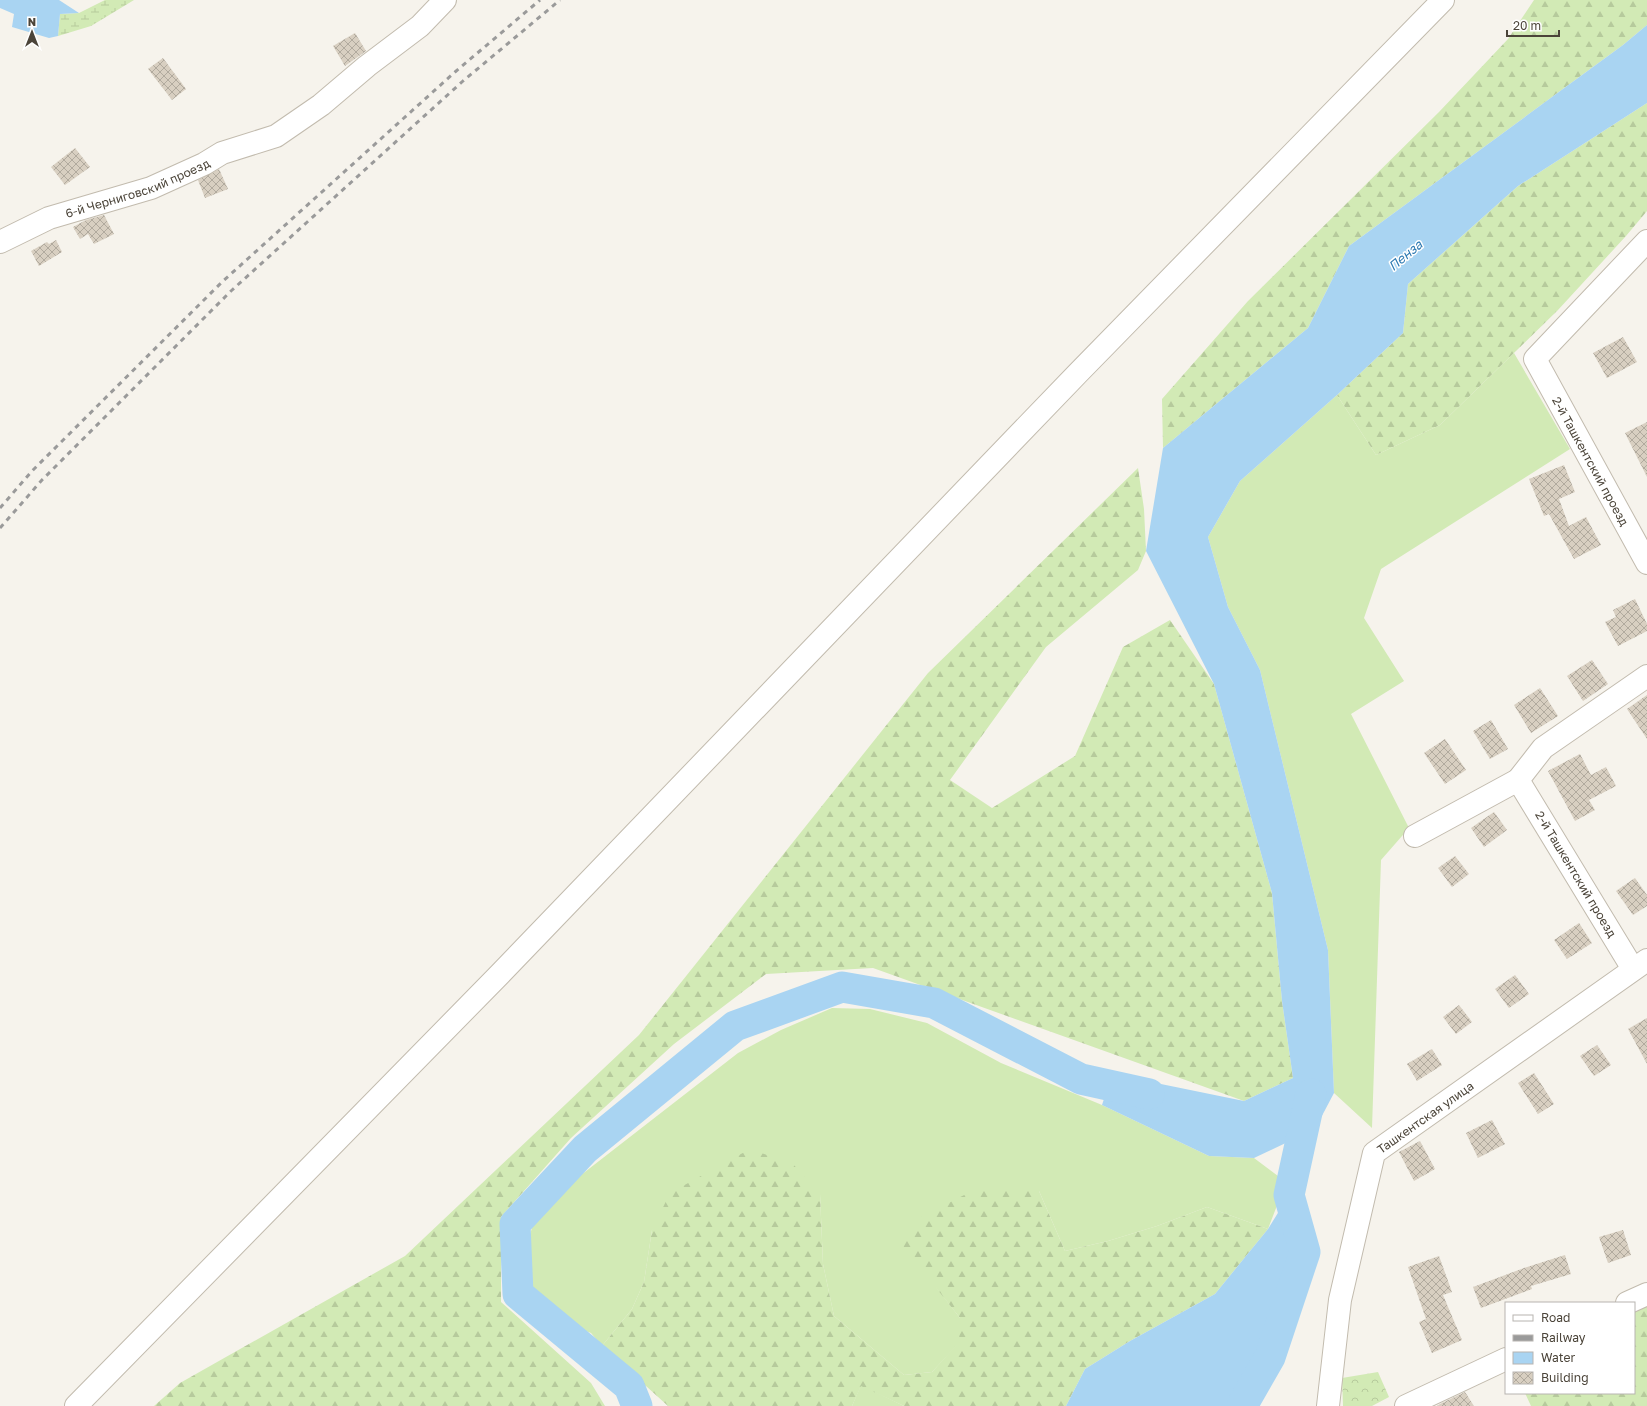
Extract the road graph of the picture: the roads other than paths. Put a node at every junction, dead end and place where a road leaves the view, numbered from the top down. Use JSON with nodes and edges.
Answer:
{"nodes":[{"id":1,"x":445,"y":0,"type":"edge"},
{"id":2,"x":1442,"y":0,"type":"edge"},
{"id":3,"x":2,"y":234,"type":"edge"},
{"id":4,"x":1647,"y":241,"type":"edge"},
{"id":5,"x":1647,"y":563,"type":"edge"},
{"id":6,"x":1647,"y":676,"type":"edge"},
{"id":7,"x":1518,"y":780,"type":"junction"},
{"id":8,"x":1415,"y":836,"type":"dead end"},
{"id":9,"x":1640,"y":964,"type":"edge"},
{"id":10,"x":1647,"y":1294,"type":"edge"},
{"id":11,"x":1629,"y":1302,"type":"edge"},
{"id":12,"x":1505,"y":1359,"type":"edge"},
{"id":13,"x":76,"y":1406,"type":"edge"},
{"id":14,"x":1328,"y":1406,"type":"edge"},
{"id":15,"x":1406,"y":1406,"type":"edge"}],
"edges":[{"from":1,"to":3,"type":"street","name":"6-й Черниговский проезд"},
{"from":2,"to":13,"type":"street"},
{"from":4,"to":5,"type":"street","name":"2-й Ташкентский проезд"},
{"from":6,"to":7,"type":"street"},
{"from":7,"to":8,"type":"street"},
{"from":7,"to":9,"type":"street","name":"2-й Ташкентский проезд"},
{"from":9,"to":14,"type":"street","name":"Ташкентская улица"},
{"from":10,"to":11,"type":"street"},
{"from":12,"to":15,"type":"street"}]}
